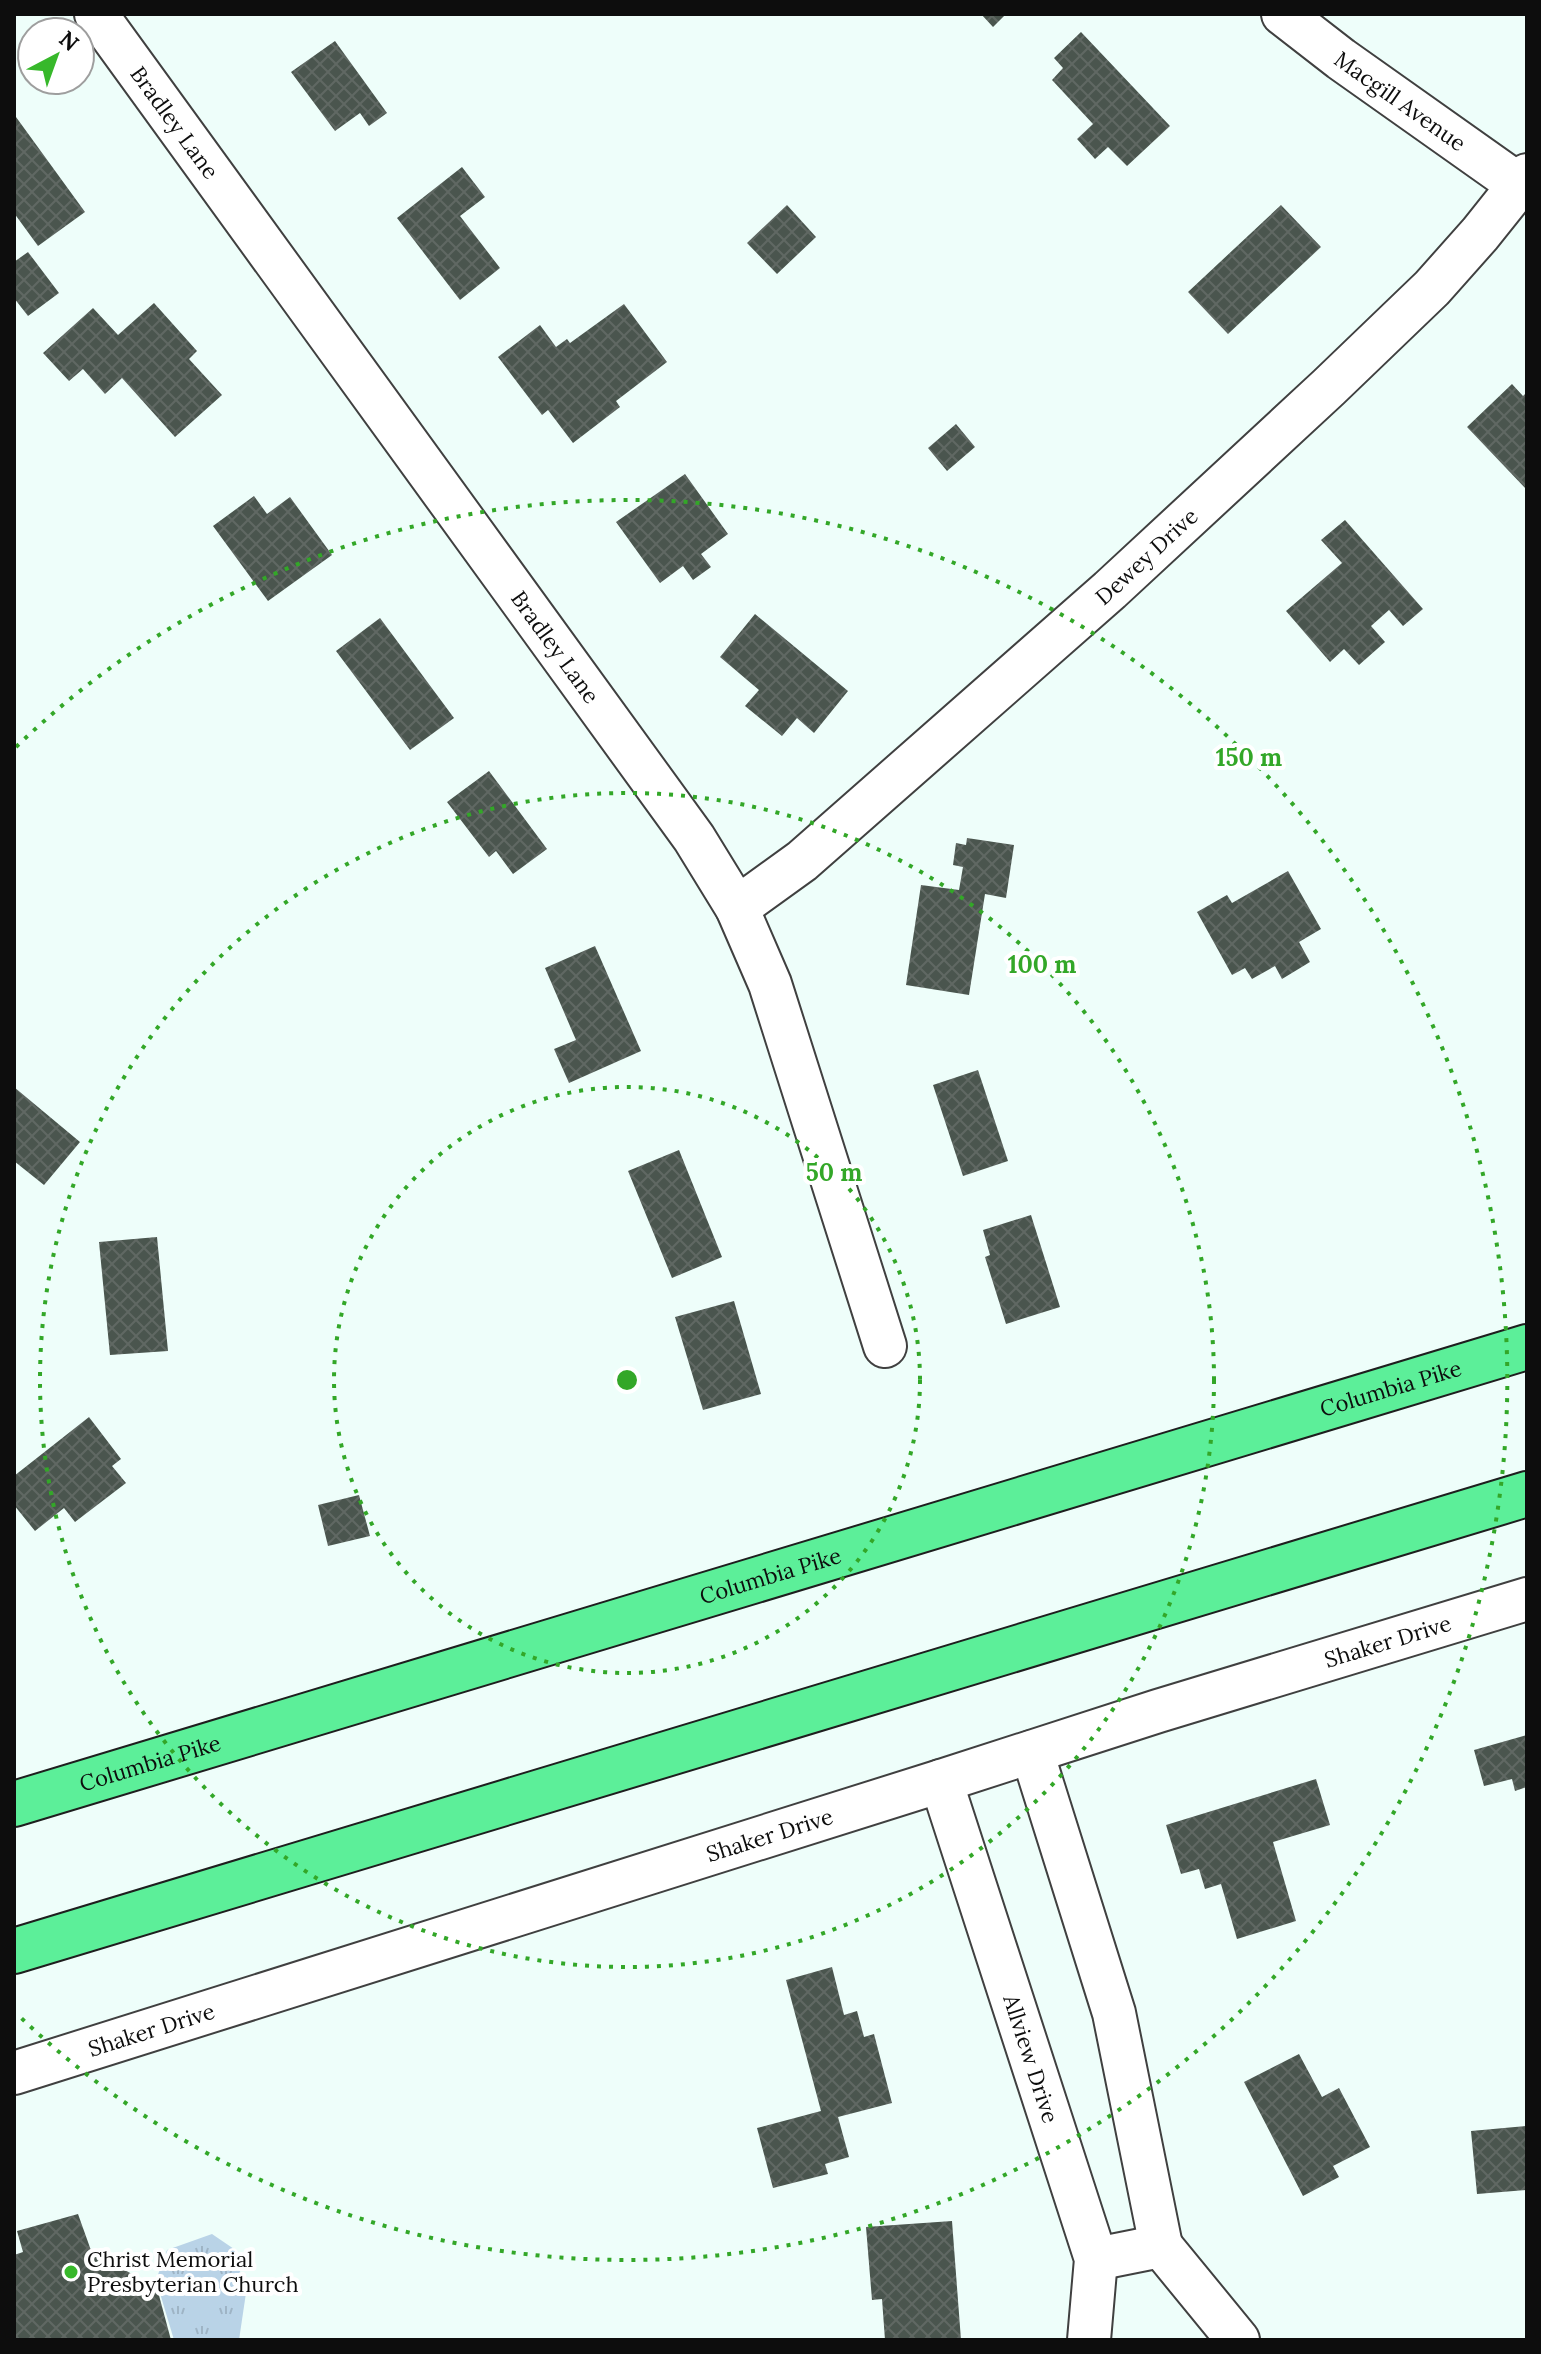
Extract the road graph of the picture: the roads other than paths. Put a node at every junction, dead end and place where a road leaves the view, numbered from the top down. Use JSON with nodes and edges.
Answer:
{"nodes":[{"id":1,"x":96,"y":14,"type":"edge"},
{"id":2,"x":1283,"y":14,"type":"edge"},
{"id":3,"x":1523,"y":180,"type":"edge"},
{"id":4,"x":737,"y":908,"type":"junction"},
{"id":5,"x":885,"y":1346,"type":"dead end"},
{"id":6,"x":1527,"y":1347,"type":"edge"},
{"id":7,"x":1527,"y":1494,"type":"edge"},
{"id":8,"x":1527,"y":1599,"type":"edge"},
{"id":9,"x":1032,"y":1752,"type":"junction"},
{"id":10,"x":941,"y":1781,"type":"junction"},
{"id":11,"x":14,"y":1804,"type":"edge"},
{"id":12,"x":14,"y":1951,"type":"edge"},
{"id":13,"x":14,"y":2073,"type":"edge"},
{"id":14,"x":1161,"y":2246,"type":"junction"},
{"id":15,"x":1096,"y":2259,"type":"junction"},
{"id":16,"x":1089,"y":2340,"type":"edge"},
{"id":17,"x":1238,"y":2340,"type":"edge"}],
"edges":[{"from":1,"to":4,"type":"street","name":"Bradley Lane"},
{"from":2,"to":3,"type":"street","name":"Macgill Avenue"},
{"from":3,"to":4,"type":"street","name":"Dewey Drive"},
{"from":4,"to":5,"type":"street","name":"Bradley Lane"},
{"from":6,"to":11,"type":"highway","name":"Columbia Pike"},
{"from":7,"to":12,"type":"highway"},
{"from":8,"to":9,"type":"street","name":"Shaker Drive"},
{"from":9,"to":10,"type":"street","name":"Shaker Drive"},
{"from":9,"to":14,"type":"street"},
{"from":10,"to":13,"type":"street","name":"Shaker Drive"},
{"from":10,"to":15,"type":"street","name":"Allview Drive"},
{"from":14,"to":15,"type":"street"},
{"from":14,"to":17,"type":"street"},
{"from":15,"to":16,"type":"street","name":"Allview Drive"}]}
